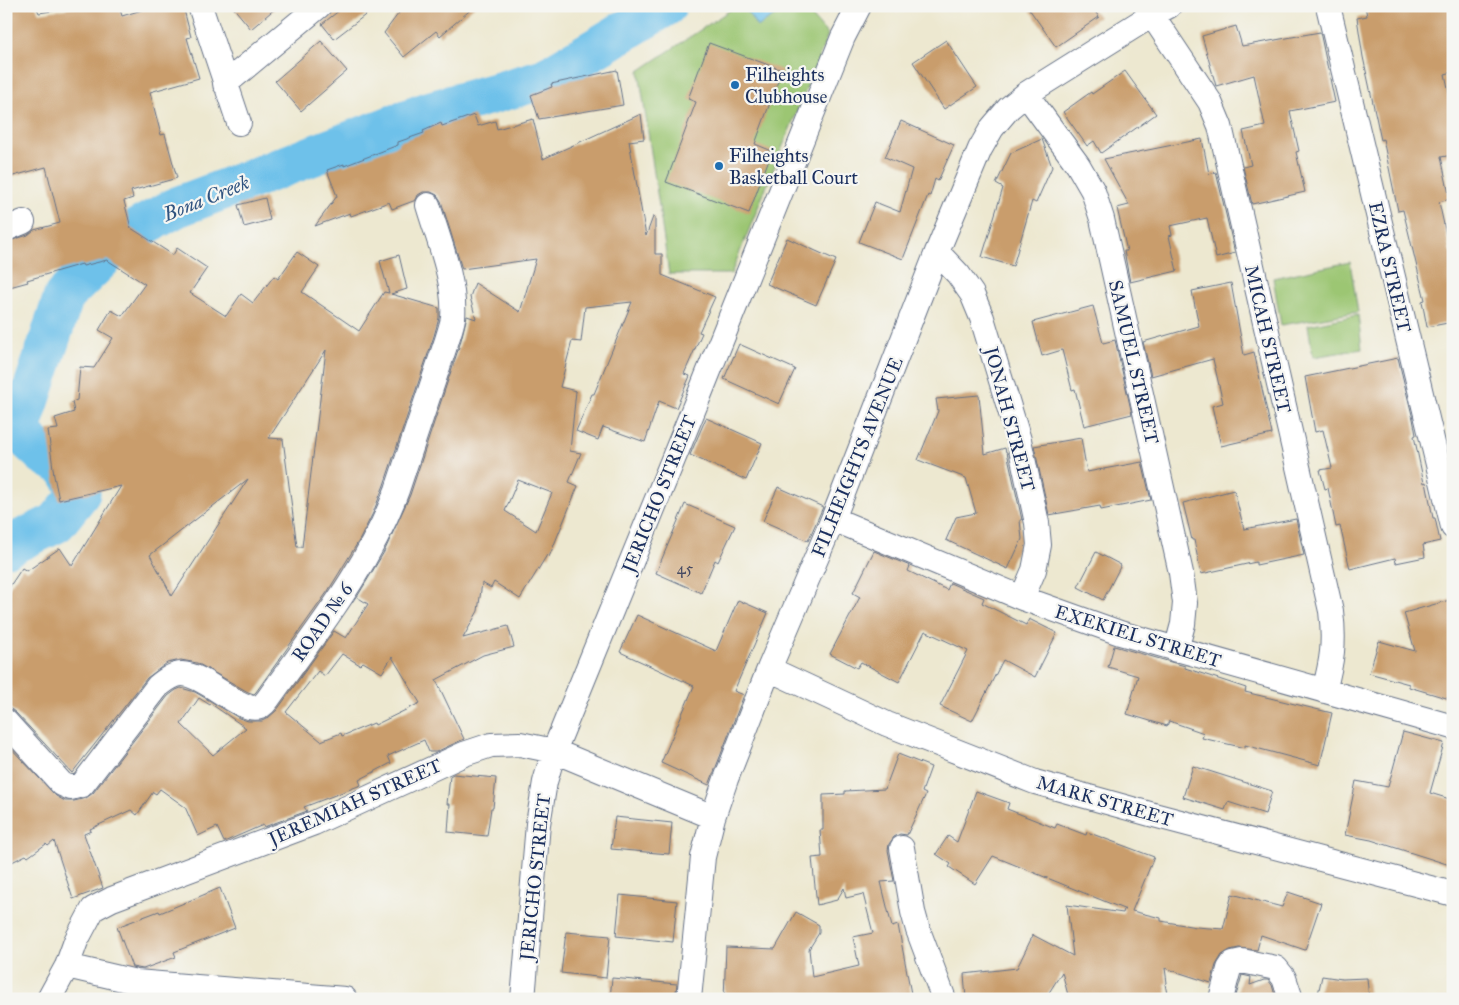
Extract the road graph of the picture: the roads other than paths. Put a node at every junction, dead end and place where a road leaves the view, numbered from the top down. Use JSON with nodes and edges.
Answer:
{"nodes":[{"id":1,"x":200,"y":6,"type":"edge"},
{"id":2,"x":319,"y":6,"type":"edge"},
{"id":3,"x":859,"y":6,"type":"edge"},
{"id":4,"x":1328,"y":6,"type":"edge"},
{"id":5,"x":1156,"y":9,"type":"edge"},
{"id":6,"x":225,"y":84,"type":"junction"},
{"id":7,"x":1026,"y":94,"type":"junction"},
{"id":8,"x":238,"y":123,"type":"dead end"},
{"id":9,"x":428,"y":205,"type":"dead end"},
{"id":10,"x":937,"y":252,"type":"junction"},
{"id":11,"x":833,"y":519,"type":"junction"},
{"id":12,"x":1453,"y":527,"type":"edge"},
{"id":13,"x":1022,"y":598,"type":"junction"},
{"id":14,"x":1176,"y":650,"type":"junction"},
{"id":15,"x":769,"y":669,"type":"junction"},
{"id":16,"x":1324,"y":691,"type":"junction"},
{"id":17,"x":6,"y":722,"type":"edge"},
{"id":18,"x":1453,"y":727,"type":"edge"},
{"id":19,"x":554,"y":751,"type":"junction"},
{"id":20,"x":713,"y":817,"type":"junction"},
{"id":21,"x":902,"y":848,"type":"dead end"},
{"id":22,"x":1453,"y":894,"type":"edge"},
{"id":23,"x":67,"y":966,"type":"junction"},
{"id":24,"x":49,"y":999,"type":"edge"},
{"id":25,"x":345,"y":999,"type":"edge"},
{"id":26,"x":523,"y":999,"type":"edge"},
{"id":27,"x":689,"y":999,"type":"edge"},
{"id":28,"x":944,"y":999,"type":"edge"},
{"id":29,"x":1221,"y":999,"type":"edge"},
{"id":30,"x":1291,"y":999,"type":"edge"}],
"edges":[{"from":1,"to":6,"type":"street"},
{"from":2,"to":6,"type":"street"},
{"from":3,"to":19,"type":"street","name":"JERICHO STREET"},
{"from":4,"to":12,"type":"street","name":"EZRA STREET"},
{"from":5,"to":7,"type":"street","name":"FILHEIGHTS AVENUE"},
{"from":5,"to":16,"type":"street","name":"MICAH STREET"},
{"from":6,"to":8,"type":"street"},
{"from":7,"to":10,"type":"street","name":"FILHEIGHTS AVENUE"},
{"from":7,"to":14,"type":"street","name":"SAMUEL STREET"},
{"from":9,"to":17,"type":"street","name":"ROAD № 6"},
{"from":10,"to":11,"type":"street","name":"FILHEIGHTS AVENUE"},
{"from":10,"to":13,"type":"street","name":"JONAH STREET"},
{"from":11,"to":13,"type":"street","name":"EXEKIEL STREET"},
{"from":11,"to":15,"type":"street","name":"FILHEIGHTS AVENUE"},
{"from":13,"to":14,"type":"street","name":"EXEKIEL STREET"},
{"from":14,"to":16,"type":"street","name":"EXEKIEL STREET"},
{"from":15,"to":20,"type":"street","name":"FILHEIGHTS AVENUE"},
{"from":15,"to":22,"type":"street","name":"MARK STREET"},
{"from":16,"to":18,"type":"street","name":"EXEKIEL STREET"},
{"from":19,"to":20,"type":"street","name":"JEREMIAH STREET"},
{"from":19,"to":23,"type":"street","name":"JEREMIAH STREET"},
{"from":19,"to":26,"type":"street","name":"JERICHO STREET"},
{"from":20,"to":27,"type":"street","name":"FILHEIGHTS AVENUE"},
{"from":21,"to":28,"type":"street"},
{"from":23,"to":24,"type":"street","name":"JEREMIAH STREET"},
{"from":23,"to":25,"type":"street"},
{"from":29,"to":30,"type":"street"}]}
